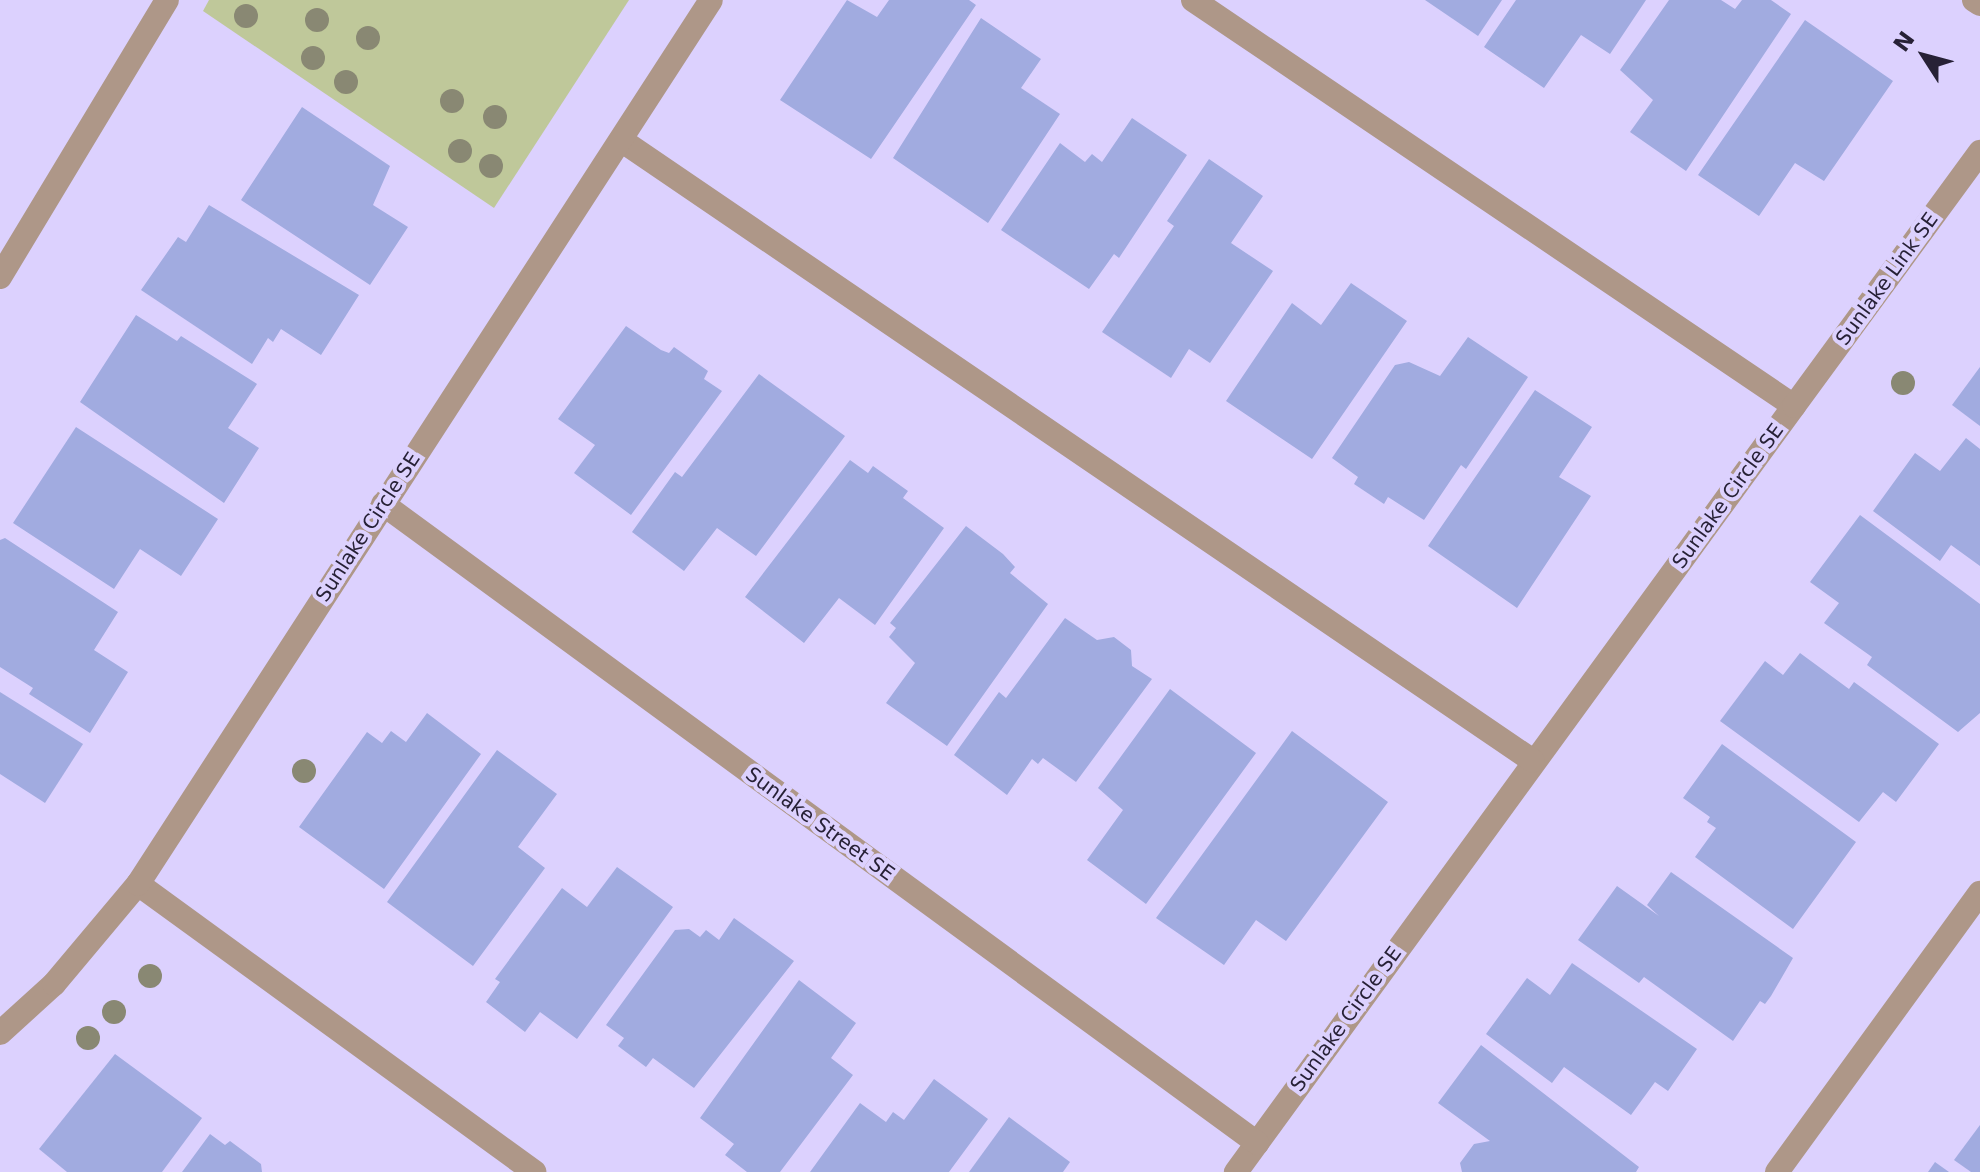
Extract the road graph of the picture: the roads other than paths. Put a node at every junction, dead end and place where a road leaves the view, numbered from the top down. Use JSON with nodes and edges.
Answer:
{"nodes":[{"id":1,"x":167,"y":0,"type":"edge"},
{"id":2,"x":711,"y":0,"type":"edge"},
{"id":3,"x":1193,"y":0,"type":"edge"},
{"id":4,"x":1974,"y":0,"type":"edge"},
{"id":5,"x":1980,"y":4,"type":"edge"},
{"id":6,"x":621,"y":140,"type":"junction"},
{"id":7,"x":1980,"y":152,"type":"edge"},
{"id":8,"x":0,"y":277,"type":"edge"},
{"id":9,"x":1794,"y":406,"type":"junction"},
{"id":10,"x":383,"y":504,"type":"junction"},
{"id":11,"x":1533,"y":761,"type":"junction"},
{"id":12,"x":138,"y":884,"type":"junction"},
{"id":13,"x":1980,"y":893,"type":"edge"},
{"id":14,"x":0,"y":1033,"type":"edge"},
{"id":15,"x":1257,"y":1143,"type":"junction"},
{"id":16,"x":534,"y":1172,"type":"edge"},
{"id":17,"x":1236,"y":1172,"type":"edge"},
{"id":18,"x":1777,"y":1172,"type":"edge"}],
"edges":[{"from":1,"to":8,"type":"street"},
{"from":2,"to":6,"type":"street","name":"Sunlake Circle SE"},
{"from":3,"to":9,"type":"street","name":"Sunlake Circle SE"},
{"from":4,"to":5,"type":"street"},
{"from":6,"to":10,"type":"street","name":"Sunlake Circle SE"},
{"from":6,"to":11,"type":"street"},
{"from":7,"to":9,"type":"street","name":"Sunlake Link SE"},
{"from":9,"to":11,"type":"street","name":"Sunlake Circle SE"},
{"from":10,"to":12,"type":"street","name":"Sunlake Circle SE"},
{"from":10,"to":15,"type":"street","name":"Sunlake Street SE"},
{"from":11,"to":15,"type":"street","name":"Sunlake Circle SE"},
{"from":12,"to":14,"type":"street","name":"Sunlake Circle SE"},
{"from":12,"to":16,"type":"street"},
{"from":13,"to":18,"type":"street"},
{"from":15,"to":17,"type":"street","name":"Sunlake Circle SE"}]}
